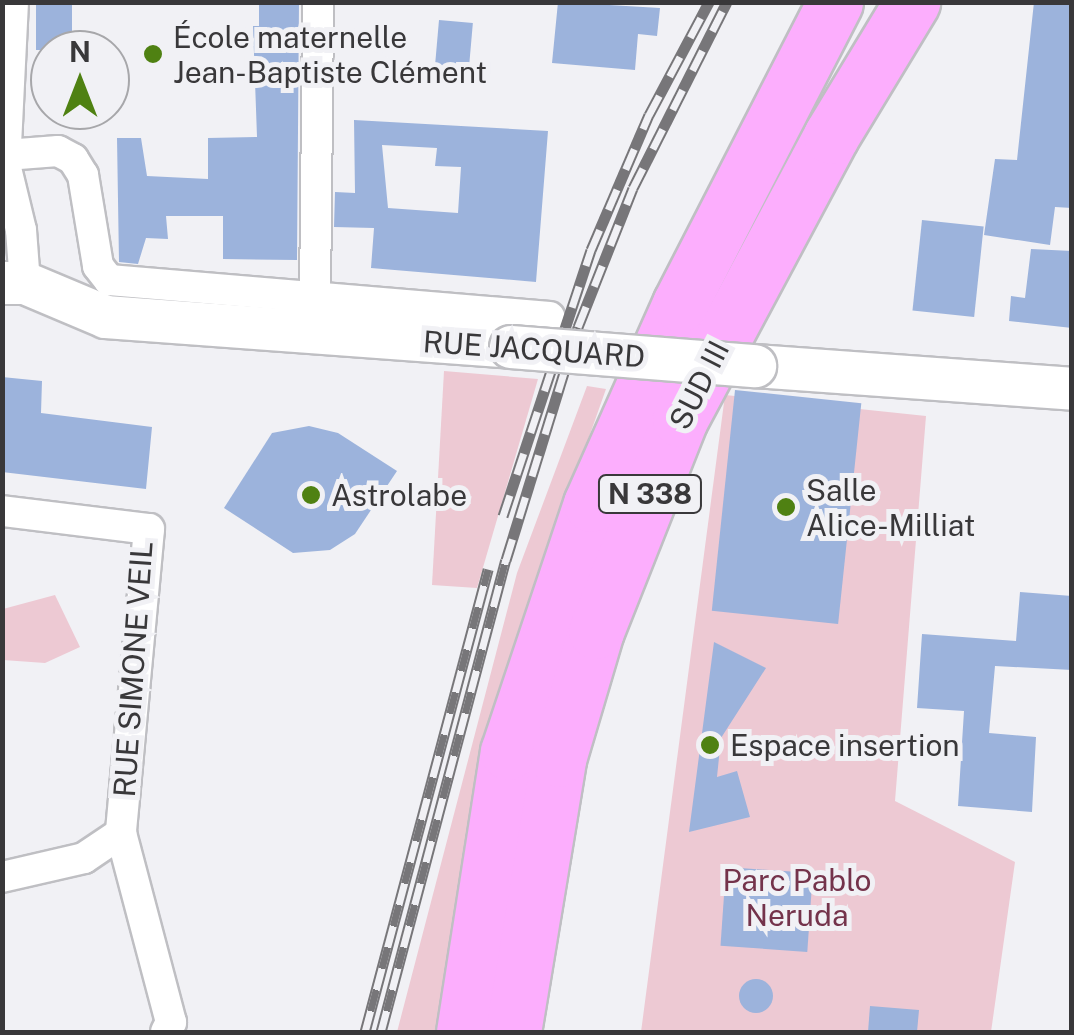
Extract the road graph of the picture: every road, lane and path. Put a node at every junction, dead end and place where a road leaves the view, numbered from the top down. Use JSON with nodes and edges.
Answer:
{"nodes":[{"id":1,"x":13,"y":2,"type":"edge"},
{"id":2,"x":318,"y":2,"type":"edge"},
{"id":3,"x":835,"y":2,"type":"edge"},
{"id":4,"x":912,"y":2,"type":"edge"},
{"id":5,"x":6,"y":154,"type":"junction"},
{"id":6,"x":14,"y":283,"type":"edge"},
{"id":7,"x":315,"y":298,"type":"junction"},
{"id":8,"x":549,"y":316,"type":"dead end"},
{"id":9,"x":1072,"y":390,"type":"edge"},
{"id":10,"x":2,"y":511,"type":"edge"},
{"id":11,"x":120,"y":833,"type":"junction"},
{"id":12,"x":2,"y":878,"type":"edge"},
{"id":13,"x":166,"y":1032,"type":"edge"},
{"id":14,"x":464,"y":1032,"type":"edge"},
{"id":15,"x":513,"y":1032,"type":"edge"}],
"edges":[{"from":1,"to":5,"type":"street"},
{"from":2,"to":7,"type":"street"},
{"from":3,"to":14,"type":"highway","name":"SUD III","number":"N 338"},
{"from":4,"to":15,"type":"highway","name":"SUD III","number":"N 338"},
{"from":5,"to":6,"type":"street"},
{"from":5,"to":7,"type":"street"},
{"from":6,"to":9,"type":"street","name":"RUE JACQUARD","bridge":true},
{"from":7,"to":8,"type":"street"},
{"from":10,"to":11,"type":"street","name":"RUE SIMONE VEIL"},
{"from":11,"to":12,"type":"street"},
{"from":11,"to":13,"type":"street"}]}
